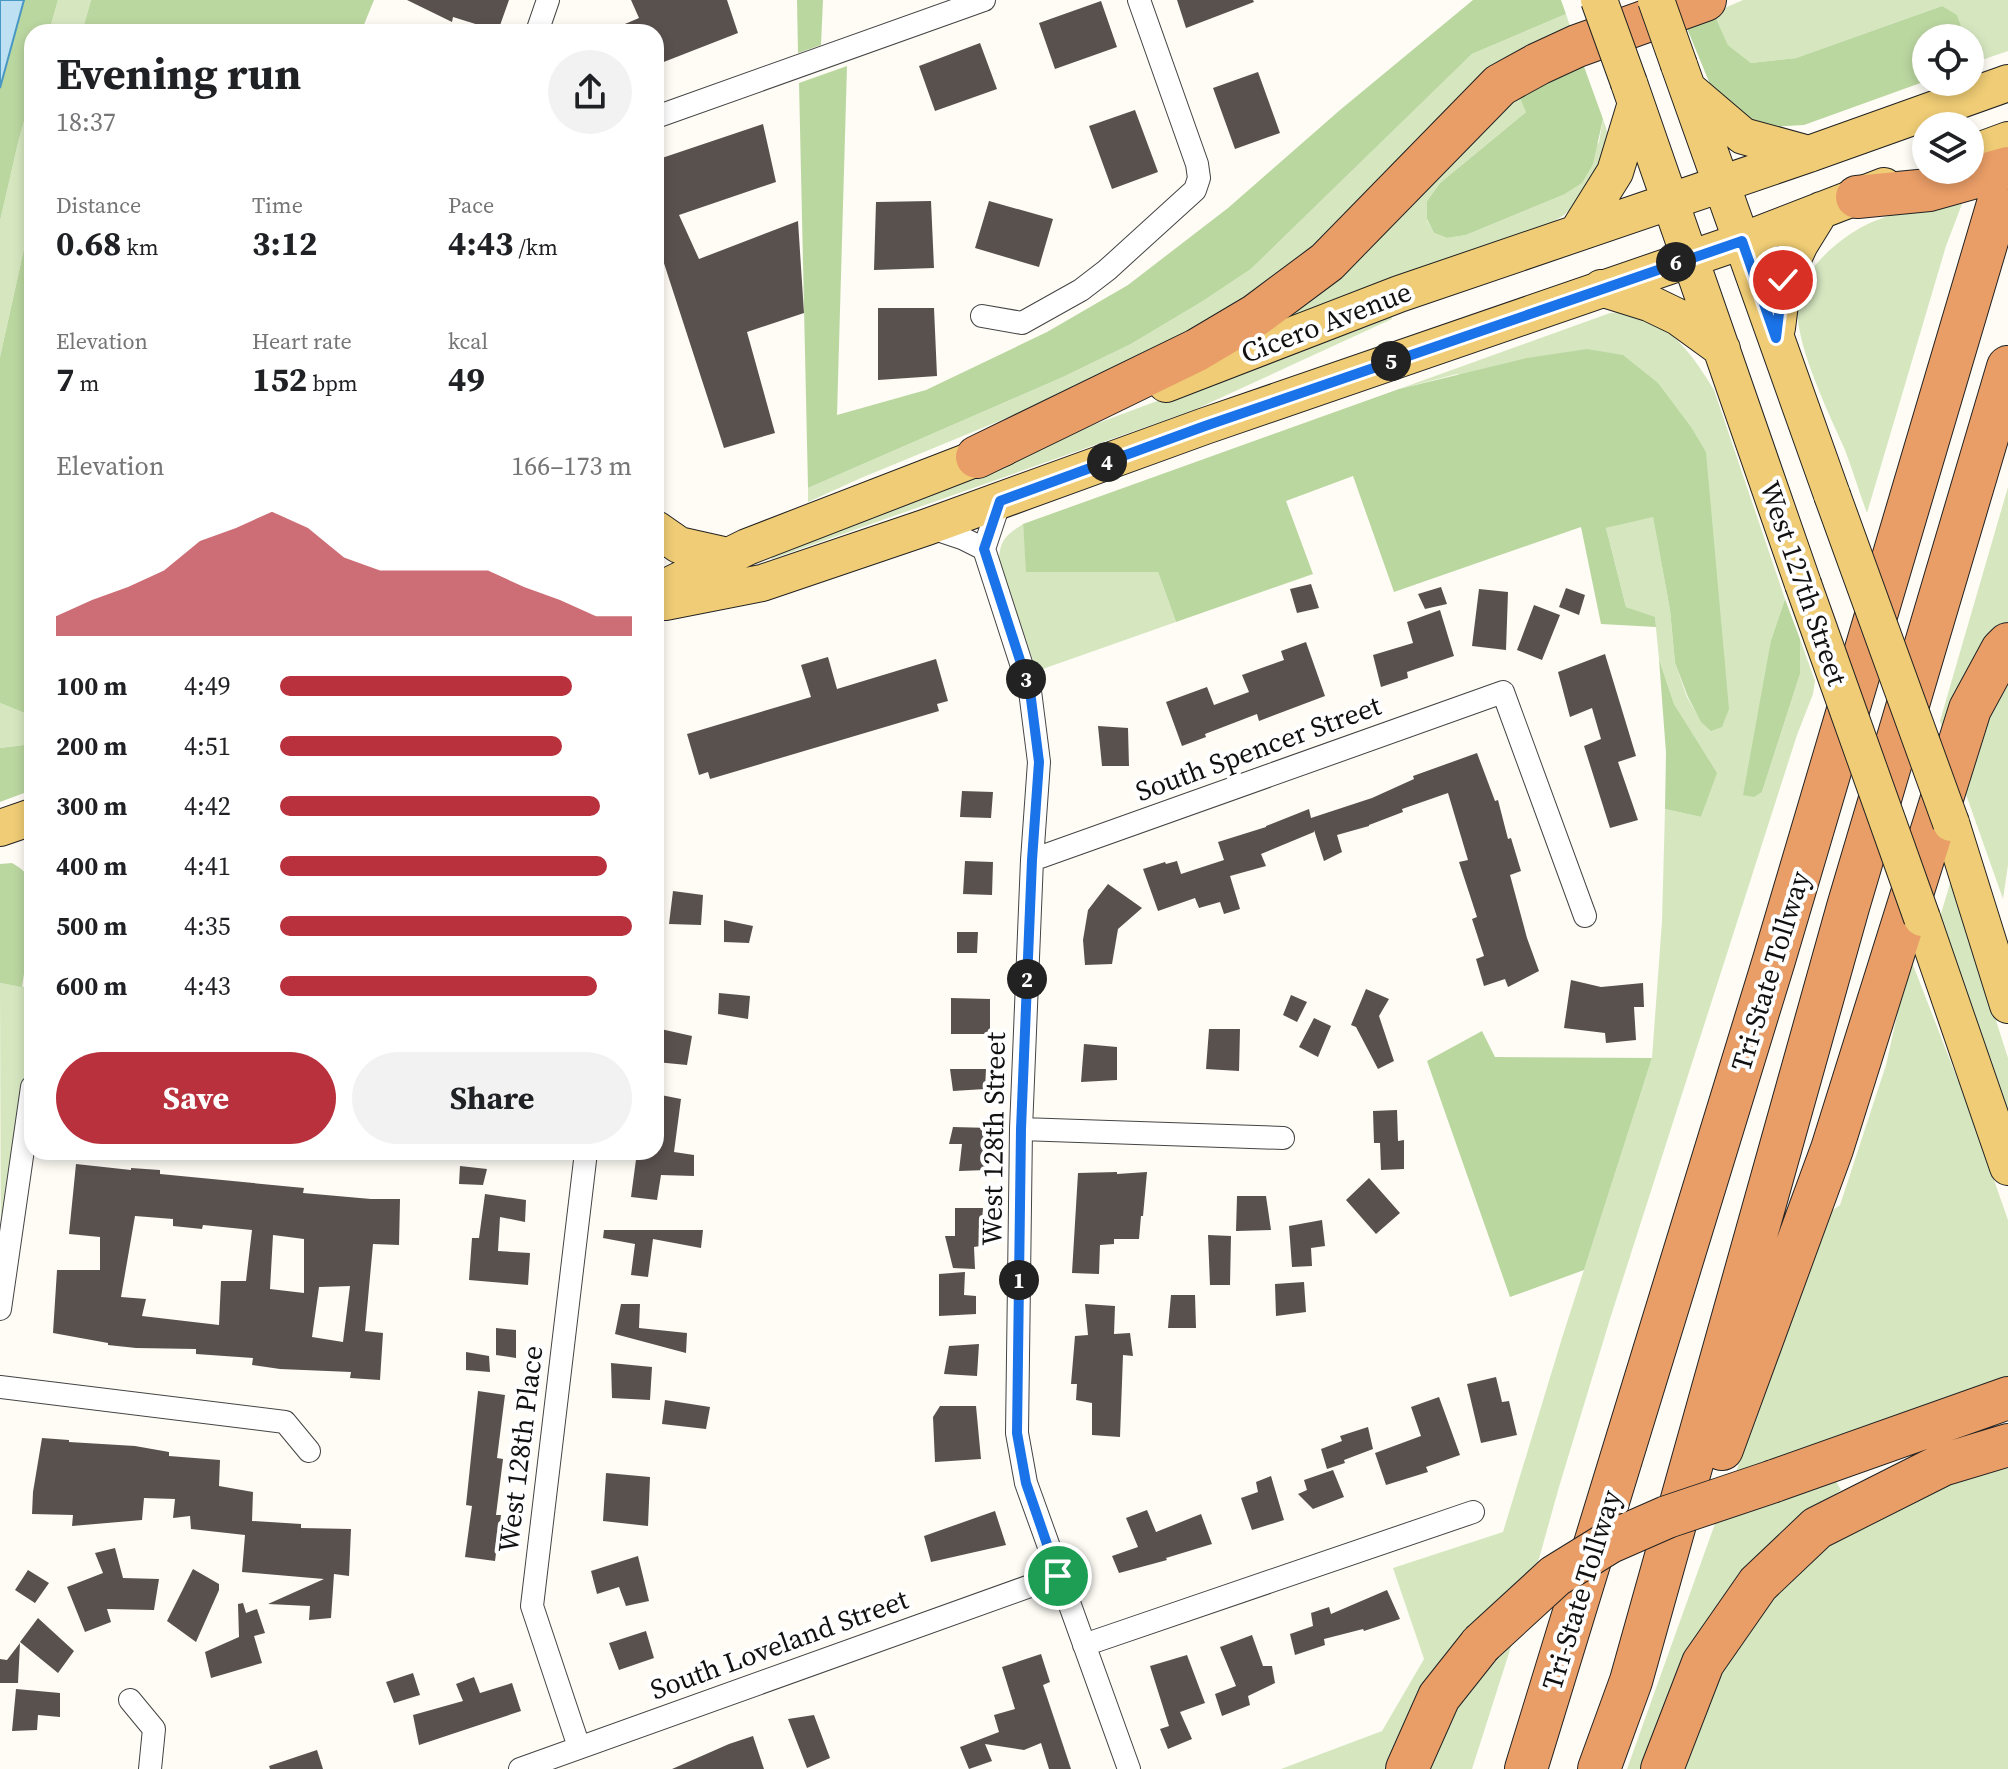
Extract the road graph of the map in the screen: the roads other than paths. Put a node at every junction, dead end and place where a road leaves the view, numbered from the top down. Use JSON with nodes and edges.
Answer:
{"nodes":[{"id":1,"x":548,"y":0,"type":"edge"},
{"id":2,"x":984,"y":0,"type":"edge"},
{"id":3,"x":1139,"y":0,"type":"edge"},
{"id":4,"x":1599,"y":0,"type":"edge"},
{"id":5,"x":1656,"y":0,"type":"edge"},
{"id":6,"x":1705,"y":0,"type":"edge"},
{"id":7,"x":540,"y":24,"type":"edge"},
{"id":8,"x":1684,"y":77,"type":"junction"},
{"id":9,"x":2008,"y":83,"type":"edge"},
{"id":10,"x":1633,"y":93,"type":"junction"},
{"id":11,"x":664,"y":114,"type":"edge"},
{"id":12,"x":2008,"y":140,"type":"edge"},
{"id":13,"x":1984,"y":149,"type":"edge"},
{"id":14,"x":1809,"y":154,"type":"junction"},
{"id":15,"x":2008,"y":169,"type":"edge"},
{"id":16,"x":1984,"y":172,"type":"edge"},
{"id":17,"x":1722,"y":184,"type":"junction"},
{"id":18,"x":1913,"y":184,"type":"edge"},
{"id":19,"x":1671,"y":201,"type":"junction"},
{"id":20,"x":1839,"y":203,"type":"junction"},
{"id":21,"x":1577,"y":233,"type":"junction"},
{"id":22,"x":1742,"y":241,"type":"junction"},
{"id":23,"x":1689,"y":258,"type":"junction"},
{"id":24,"x":1601,"y":288,"type":"junction"},
{"id":25,"x":982,"y":316,"type":"dead end"},
{"id":26,"x":1776,"y":338,"type":"junction"},
{"id":27,"x":1722,"y":349,"type":"junction"},
{"id":28,"x":2008,"y":367,"type":"edge"},
{"id":29,"x":977,"y":457,"type":"junction"},
{"id":30,"x":1000,"y":501,"type":"junction"},
{"id":31,"x":927,"y":527,"type":"junction"},
{"id":32,"x":664,"y":535,"type":"edge"},
{"id":33,"x":984,"y":549,"type":"junction"},
{"id":34,"x":728,"y":556,"type":"junction"},
{"id":35,"x":664,"y":588,"type":"edge"},
{"id":36,"x":664,"y":601,"type":"edge"},
{"id":37,"x":2008,"y":644,"type":"edge"},
{"id":38,"x":24,"y":820,"type":"edge"},
{"id":39,"x":0,"y":828,"type":"edge"},
{"id":40,"x":1032,"y":860,"type":"junction"},
{"id":41,"x":1585,"y":916,"type":"dead end"},
{"id":42,"x":2008,"y":1005,"type":"edge"},
{"id":43,"x":1021,"y":1129,"type":"junction"},
{"id":44,"x":1283,"y":1138,"type":"dead end"},
{"id":45,"x":24,"y":1156,"type":"edge"},
{"id":46,"x":585,"y":1160,"type":"edge"},
{"id":47,"x":2008,"y":1167,"type":"edge"},
{"id":48,"x":0,"y":1309,"type":"edge"},
{"id":49,"x":0,"y":1387,"type":"edge"},
{"id":50,"x":2008,"y":1398,"type":"edge"},
{"id":51,"x":2008,"y":1445,"type":"edge"},
{"id":52,"x":309,"y":1451,"type":"dead end"},
{"id":53,"x":1473,"y":1512,"type":"dead end"},
{"id":54,"x":1058,"y":1576,"type":"junction"},
{"id":55,"x":1084,"y":1645,"type":"junction"},
{"id":56,"x":1631,"y":1681,"type":"junction"},
{"id":57,"x":130,"y":1700,"type":"dead end"},
{"id":58,"x":579,"y":1747,"type":"junction"},
{"id":59,"x":150,"y":1769,"type":"edge"},
{"id":60,"x":520,"y":1769,"type":"edge"},
{"id":61,"x":1129,"y":1769,"type":"edge"},
{"id":62,"x":1407,"y":1769,"type":"edge"},
{"id":63,"x":1526,"y":1769,"type":"edge"},
{"id":64,"x":1599,"y":1769,"type":"edge"},
{"id":65,"x":1662,"y":1769,"type":"edge"}],
"edges":[{"from":1,"to":7,"type":"street"},
{"from":2,"to":11,"type":"street"},
{"from":3,"to":25,"type":"street"},
{"from":4,"to":10,"type":"main road","name":"West 127th Street","bridge":true},
{"from":5,"to":8,"type":"main road","name":"West 127th Street","bridge":true},
{"from":6,"to":29,"type":"highway"},
{"from":8,"to":14,"type":"main road"},
{"from":8,"to":17,"type":"main road","name":"West 127th Street"},
{"from":9,"to":14,"type":"main road","name":"Cicero Avenue"},
{"from":10,"to":19,"type":"main road","name":"West 127th Street"},
{"from":10,"to":21,"type":"main road"},
{"from":12,"to":13,"type":"main road"},
{"from":14,"to":17,"type":"main road","name":"Cicero Avenue"},
{"from":15,"to":16,"type":"highway"},
{"from":15,"to":63,"type":"highway","name":"Tri-State Tollway"},
{"from":17,"to":19,"type":"main road","name":"Cicero Avenue"},
{"from":17,"to":22,"type":"main road","name":"West 127th Street"},
{"from":18,"to":20,"type":"highway"},
{"from":19,"to":21,"type":"main road","name":"Cicero Avenue"},
{"from":19,"to":23,"type":"main road","name":"West 127th Street"},
{"from":20,"to":22,"type":"main road","name":"Cicero Avenue"},
{"from":20,"to":26,"type":"main road"},
{"from":21,"to":29,"type":"main road","name":"Cicero Avenue"},
{"from":22,"to":23,"type":"main road","name":"Cicero Avenue"},
{"from":22,"to":26,"type":"main road","name":"West 127th Street"},
{"from":23,"to":24,"type":"main road","name":"Cicero Avenue"},
{"from":23,"to":27,"type":"main road","name":"West 127th Street"},
{"from":24,"to":27,"type":"main road"},
{"from":24,"to":30,"type":"main road","name":"Cicero Avenue"},
{"from":26,"to":42,"type":"main road","name":"West 127th Street","bridge":true},
{"from":27,"to":47,"type":"main road","name":"West 127th Street","bridge":true},
{"from":28,"to":56,"type":"highway","name":"Tri-State Tollway"},
{"from":29,"to":34,"type":"main road","name":"Cicero Avenue"},
{"from":30,"to":31,"type":"main road","name":"Cicero Avenue"},
{"from":30,"to":33,"type":"street"},
{"from":31,"to":33,"type":"street"},
{"from":31,"to":36,"type":"main road","name":"Cicero Avenue"},
{"from":32,"to":34,"type":"main road"},
{"from":33,"to":40,"type":"street","name":"West 128th Street"},
{"from":34,"to":35,"type":"main road","name":"Cicero Avenue"},
{"from":37,"to":56,"type":"highway"},
{"from":38,"to":39,"type":"main road"},
{"from":40,"to":41,"type":"street","name":"South Spencer Street"},
{"from":40,"to":43,"type":"street","name":"West 128th Street"},
{"from":43,"to":44,"type":"street"},
{"from":43,"to":54,"type":"street","name":"West 128th Street"},
{"from":45,"to":48,"type":"street"},
{"from":46,"to":58,"type":"street","name":"West 128th Place"},
{"from":49,"to":52,"type":"street"},
{"from":50,"to":62,"type":"highway","bridge":true},
{"from":51,"to":65,"type":"highway"},
{"from":53,"to":55,"type":"street"},
{"from":54,"to":55,"type":"street","name":"West 128th Street"},
{"from":54,"to":58,"type":"street","name":"South Loveland Street"},
{"from":55,"to":61,"type":"street","name":"West 128th Street"},
{"from":56,"to":64,"type":"highway","name":"Tri-State Tollway"},
{"from":57,"to":59,"type":"street"},
{"from":58,"to":60,"type":"street","name":"South Loveland Street"}]}
